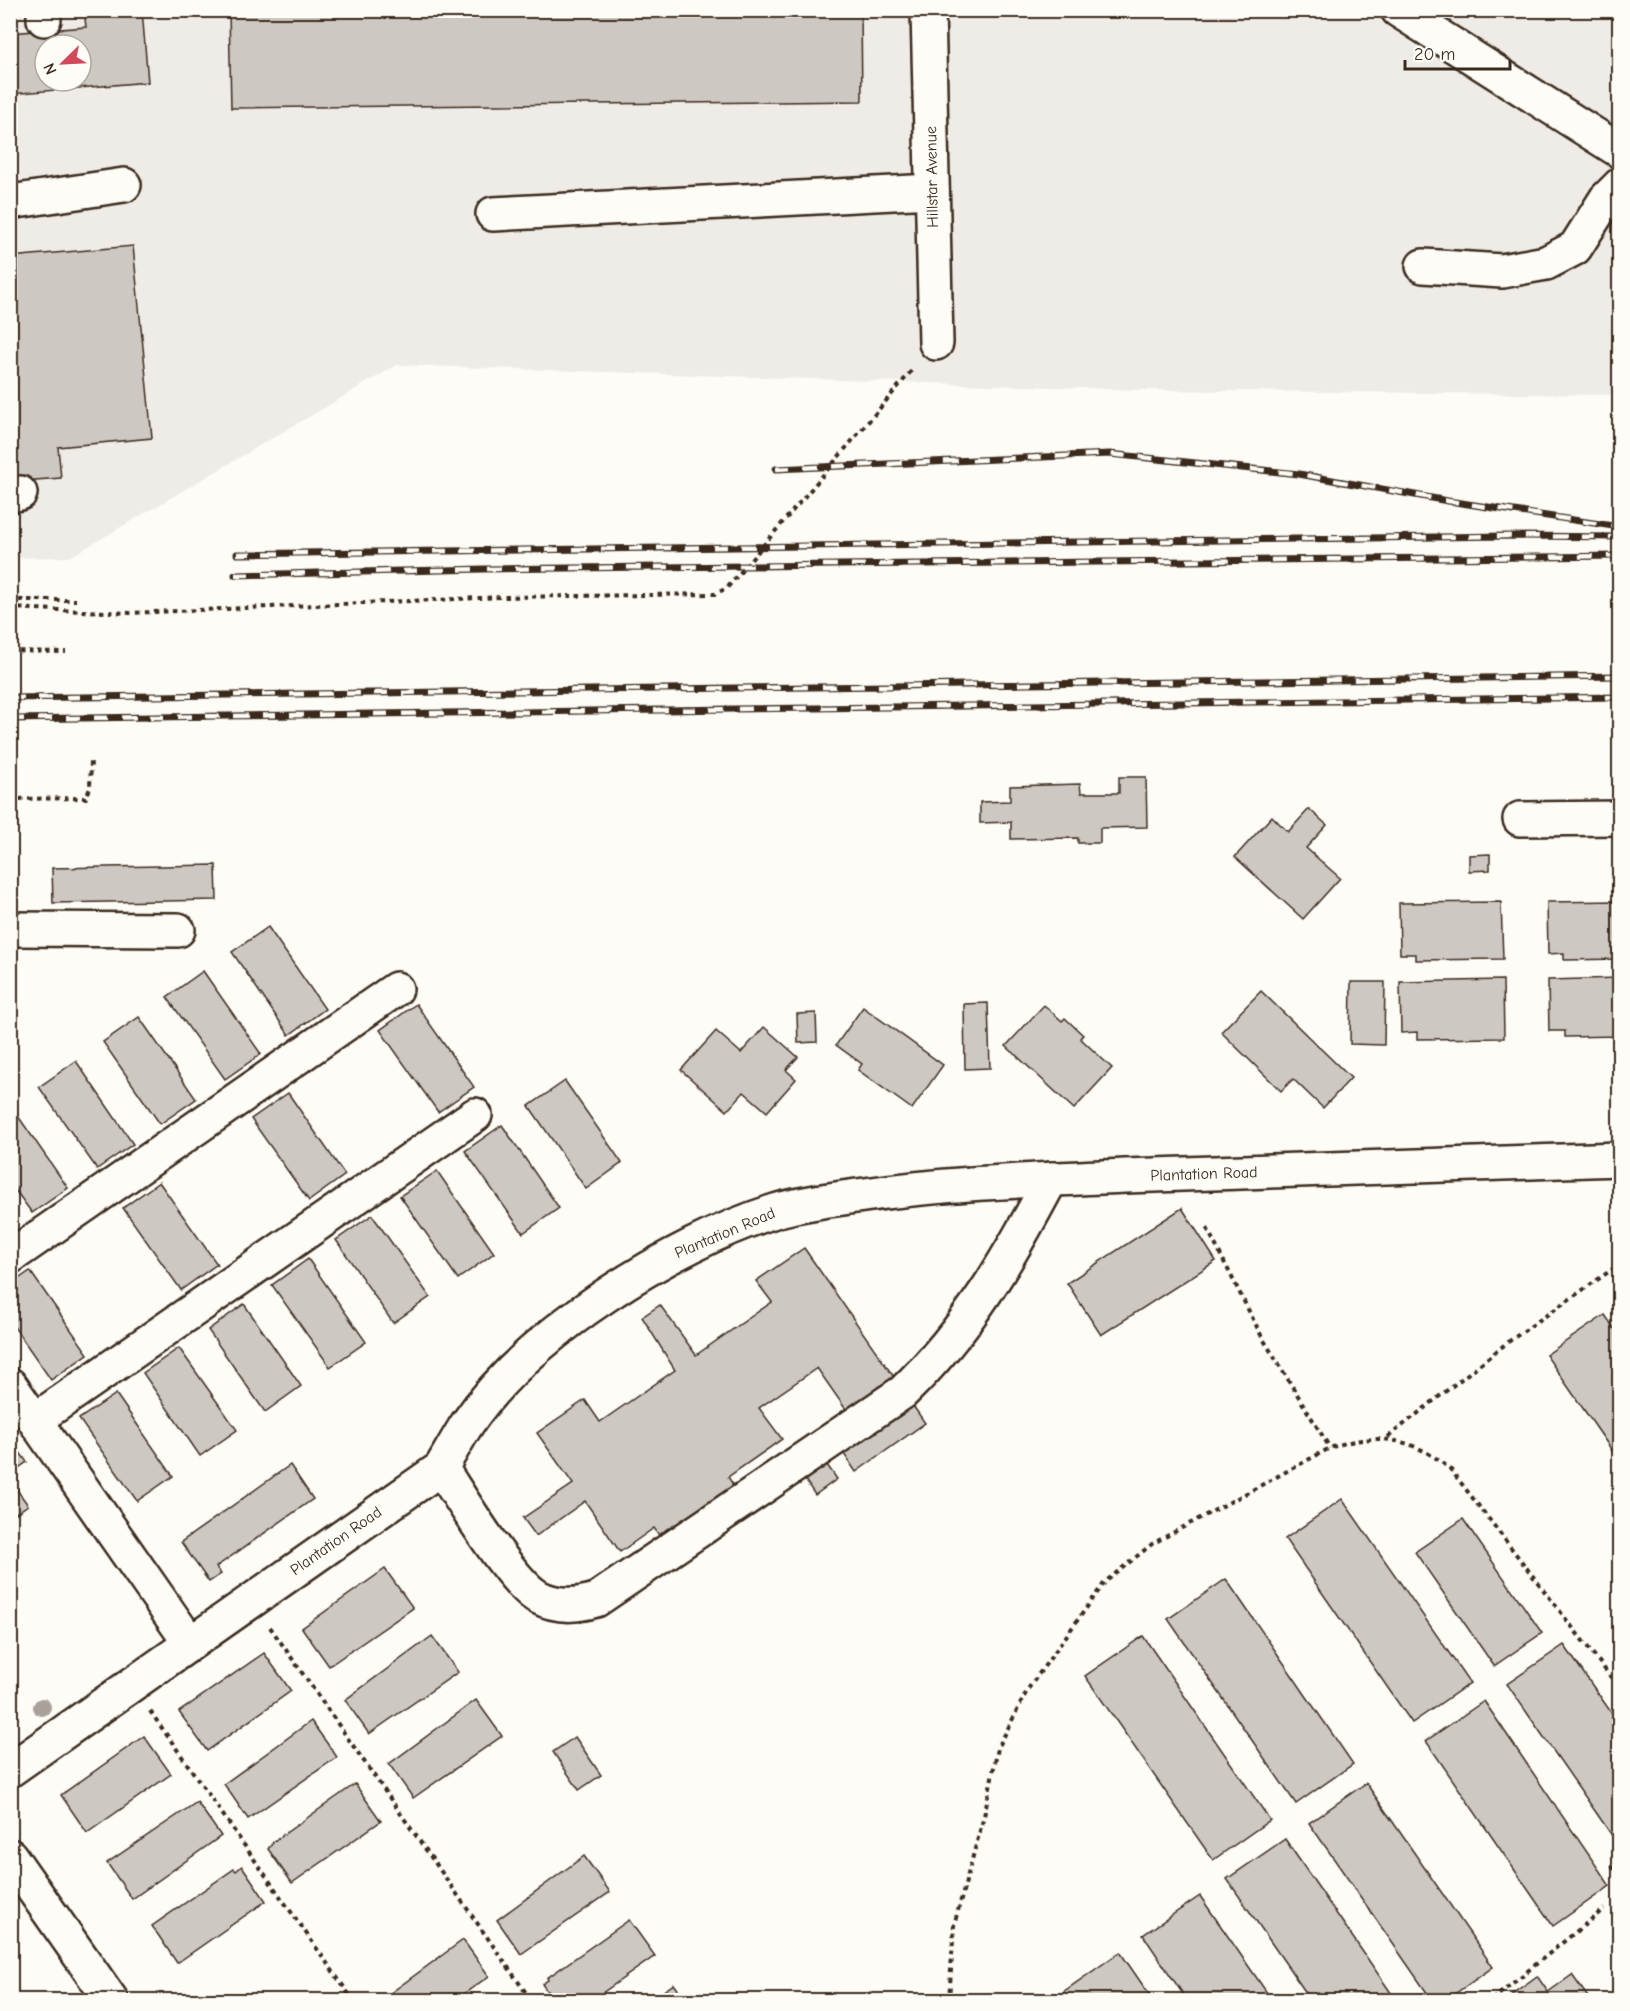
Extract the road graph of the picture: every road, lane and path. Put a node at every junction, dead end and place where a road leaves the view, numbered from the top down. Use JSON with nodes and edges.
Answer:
{"nodes":[{"id":1,"x":928,"y":10,"type":"edge"},
{"id":2,"x":1398,"y":10,"type":"edge"},
{"id":3,"x":1620,"y":151,"type":"edge"},
{"id":4,"x":124,"y":185,"type":"dead end"},
{"id":5,"x":1620,"y":185,"type":"edge"},
{"id":6,"x":932,"y":191,"type":"junction"},
{"id":7,"x":10,"y":202,"type":"edge"},
{"id":8,"x":493,"y":214,"type":"dead end"},
{"id":9,"x":1423,"y":266,"type":"dead end"},
{"id":10,"x":936,"y":343,"type":"joint"},
{"id":11,"x":10,"y":600,"type":"edge"},
{"id":12,"x":76,"y":600,"type":"dead end"},
{"id":13,"x":10,"y":608,"type":"edge"},
{"id":14,"x":10,"y":651,"type":"edge"},
{"id":15,"x":66,"y":652,"type":"dead end"},
{"id":16,"x":91,"y":760,"type":"dead end"},
{"id":17,"x":10,"y":799,"type":"edge"},
{"id":18,"x":1620,"y":818,"type":"edge"},
{"id":19,"x":1520,"y":819,"type":"dead end"},
{"id":20,"x":10,"y":929,"type":"edge"},
{"id":21,"x":178,"y":930,"type":"dead end"},
{"id":22,"x":396,"y":988,"type":"dead end"},
{"id":23,"x":475,"y":1115,"type":"dead end"},
{"id":24,"x":1620,"y":1159,"type":"edge"},
{"id":25,"x":1051,"y":1179,"type":"junction"},
{"id":26,"x":1207,"y":1228,"type":"dead end"},
{"id":27,"x":10,"y":1257,"type":"edge"},
{"id":28,"x":1620,"y":1264,"type":"edge"},
{"id":29,"x":10,"y":1385,"type":"edge"},
{"id":30,"x":35,"y":1420,"type":"junction"},
{"id":31,"x":1387,"y":1438,"type":"junction"},
{"id":32,"x":1330,"y":1448,"type":"junction"},
{"id":33,"x":441,"y":1468,"type":"junction"},
{"id":34,"x":252,"y":1600,"type":"junction"},
{"id":35,"x":190,"y":1643,"type":"junction"},
{"id":36,"x":132,"y":1684,"type":"junction"},
{"id":37,"x":1620,"y":1689,"type":"edge"},
{"id":38,"x":10,"y":1770,"type":"edge"},
{"id":39,"x":10,"y":1856,"type":"edge"},
{"id":40,"x":1612,"y":1866,"type":"dead end"},
{"id":41,"x":1620,"y":1877,"type":"edge"},
{"id":42,"x":1604,"y":1909,"type":"dead end"},
{"id":43,"x":111,"y":2001,"type":"edge"},
{"id":44,"x":353,"y":2001,"type":"edge"},
{"id":45,"x":531,"y":2001,"type":"edge"},
{"id":46,"x":949,"y":2001,"type":"edge"},
{"id":47,"x":1492,"y":2001,"type":"edge"}],
"edges":[{"from":1,"to":6,"type":"street","name":"Hillstar Avenue"},
{"from":2,"to":3,"type":"street"},
{"from":4,"to":7,"type":"street"},
{"from":5,"to":9,"type":"street"},
{"from":6,"to":8,"type":"street"},
{"from":6,"to":10,"type":"street","name":"Hillstar Avenue"},
{"from":10,"to":13,"type":"path"},
{"from":11,"to":12,"type":"path"},
{"from":14,"to":15,"type":"path"},
{"from":16,"to":17,"type":"path"},
{"from":18,"to":19,"type":"street"},
{"from":20,"to":21,"type":"street"},
{"from":22,"to":27,"type":"street"},
{"from":23,"to":30,"type":"street"},
{"from":24,"to":25,"type":"street","name":"Plantation Road"},
{"from":25,"to":33,"type":"street","name":"Plantation Road"},
{"from":25,"to":33,"type":"street"},
{"from":26,"to":32,"type":"path"},
{"from":28,"to":31,"type":"path"},
{"from":29,"to":30,"type":"street"},
{"from":30,"to":35,"type":"street"},
{"from":31,"to":32,"type":"path"},
{"from":31,"to":37,"type":"path"},
{"from":32,"to":46,"type":"path"},
{"from":33,"to":34,"type":"street","name":"Plantation Road"},
{"from":34,"to":35,"type":"street","name":"Plantation Road"},
{"from":34,"to":45,"type":"path"},
{"from":35,"to":36,"type":"street","name":"Plantation Road"},
{"from":36,"to":38,"type":"street","name":"Plantation Road"},
{"from":36,"to":44,"type":"path"},
{"from":39,"to":43,"type":"street"},
{"from":40,"to":41,"type":"path"},
{"from":42,"to":47,"type":"path"}]}
